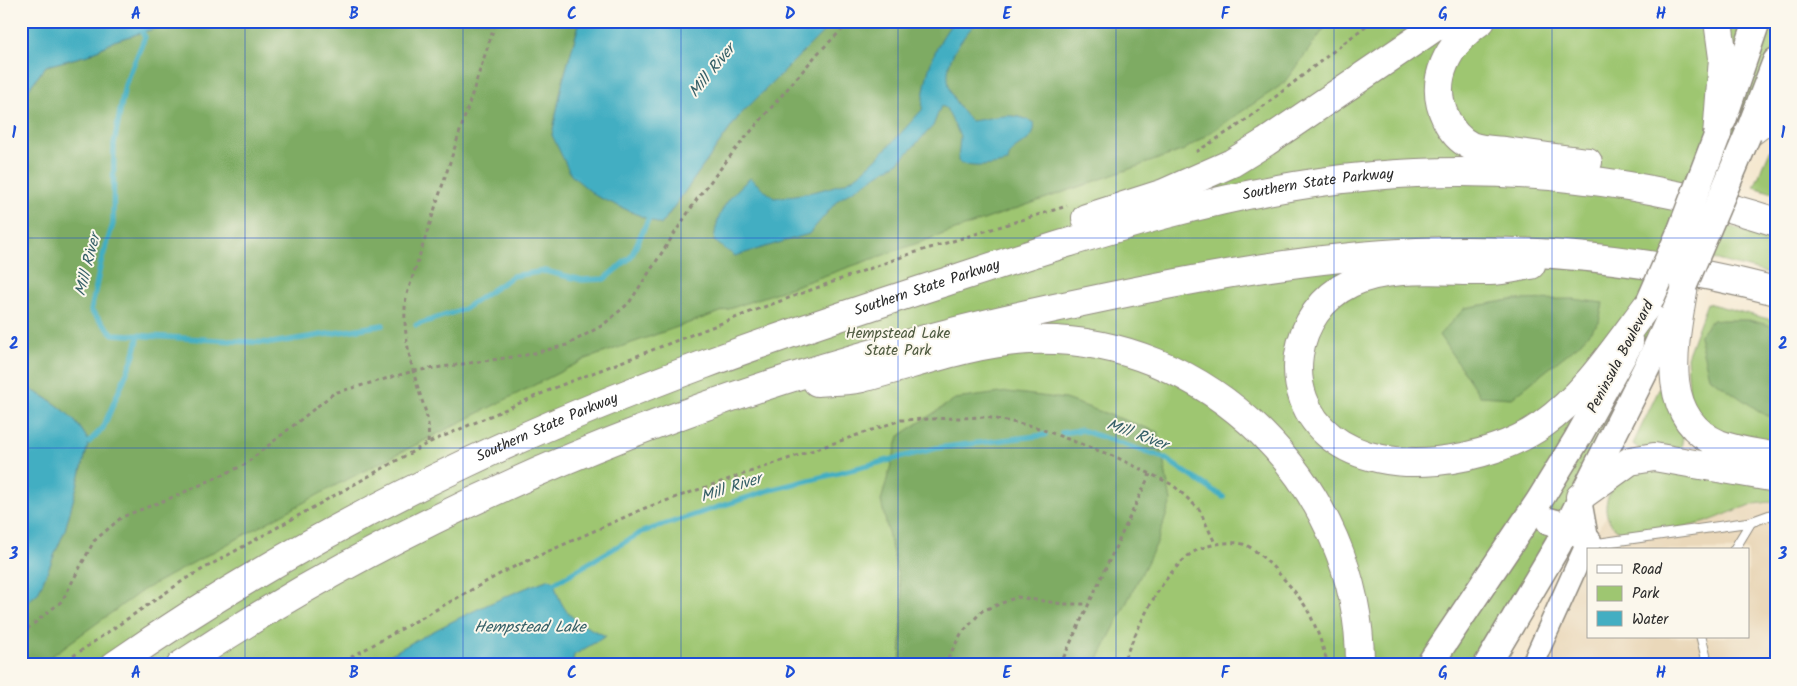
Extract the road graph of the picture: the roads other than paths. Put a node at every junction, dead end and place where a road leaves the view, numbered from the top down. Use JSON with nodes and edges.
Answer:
{"nodes":[{"id":1,"x":1444,"y":21,"type":"edge"},
{"id":2,"x":1481,"y":21,"type":"edge"},
{"id":3,"x":1718,"y":21,"type":"edge"},
{"id":4,"x":1757,"y":21,"type":"edge"},
{"id":5,"x":1776,"y":60,"type":"edge"},
{"id":6,"x":1776,"y":113,"type":"edge"},
{"id":7,"x":1748,"y":134,"type":"junction"},
{"id":8,"x":1717,"y":136,"type":"junction"},
{"id":9,"x":1748,"y":213,"type":"junction"},
{"id":10,"x":1776,"y":222,"type":"edge"},
{"id":11,"x":1587,"y":258,"type":"junction"},
{"id":12,"x":1684,"y":285,"type":"junction"},
{"id":13,"x":1763,"y":288,"type":"edge"},
{"id":14,"x":1776,"y":296,"type":"edge"},
{"id":15,"x":1649,"y":303,"type":"junction"},
{"id":16,"x":847,"y":314,"type":"junction"},
{"id":17,"x":761,"y":388,"type":"junction"},
{"id":18,"x":1776,"y":457,"type":"edge"},
{"id":19,"x":1776,"y":478,"type":"edge"},
{"id":20,"x":1580,"y":497,"type":"junction"},
{"id":21,"x":1776,"y":513,"type":"edge"},
{"id":22,"x":1751,"y":522,"type":"junction"},
{"id":23,"x":1567,"y":526,"type":"junction"},
{"id":24,"x":1519,"y":531,"type":"junction"},
{"id":25,"x":1588,"y":540,"type":"junction"},
{"id":26,"x":1735,"y":548,"type":"edge"},
{"id":27,"x":1701,"y":638,"type":"edge"},
{"id":28,"x":115,"y":665,"type":"edge"},
{"id":29,"x":181,"y":665,"type":"edge"},
{"id":30,"x":1360,"y":665,"type":"edge"},
{"id":31,"x":1429,"y":665,"type":"edge"},
{"id":32,"x":1487,"y":665,"type":"edge"},
{"id":33,"x":1532,"y":665,"type":"edge"},
{"id":34,"x":1708,"y":665,"type":"edge"}],
"edges":[{"from":1,"to":16,"type":"highway"},
{"from":2,"to":9,"type":"highway"},
{"from":3,"to":8,"type":"highway"},
{"from":4,"to":8,"type":"main road","name":"Peninsula Boulevard"},
{"from":5,"to":7,"type":"main road","name":"Peninsula Boulevard"},
{"from":6,"to":7,"type":"highway"},
{"from":7,"to":12,"type":"main road","name":"Peninsula Boulevard","bridge":true},
{"from":8,"to":15,"type":"main road","name":"Peninsula Boulevard","bridge":true},
{"from":9,"to":10,"type":"highway","name":"Southern State Parkway"},
{"from":9,"to":16,"type":"highway","name":"Southern State Parkway"},
{"from":11,"to":13,"type":"highway"},
{"from":11,"to":15,"type":"highway"},
{"from":11,"to":17,"type":"highway"},
{"from":12,"to":18,"type":"highway"},
{"from":12,"to":20,"type":"main road","name":"Peninsula Boulevard"},
{"from":13,"to":14,"type":"highway"},
{"from":15,"to":24,"type":"main road","name":"Peninsula Boulevard"},
{"from":16,"to":28,"type":"highway","name":"Southern State Parkway"},
{"from":17,"to":29,"type":"highway"},
{"from":17,"to":30,"type":"highway"},
{"from":19,"to":20,"type":"highway"},
{"from":20,"to":23,"type":"main road","name":"Peninsula Boulevard"},
{"from":20,"to":25,"type":"street"},
{"from":21,"to":22,"type":"lane"},
{"from":22,"to":25,"type":"lane"},
{"from":22,"to":26,"type":"lane"},
{"from":23,"to":24,"type":"main road"},
{"from":23,"to":25,"type":"main road"},
{"from":23,"to":32,"type":"main road","name":"Peninsula Boulevard"},
{"from":24,"to":31,"type":"main road","name":"Peninsula Boulevard"},
{"from":25,"to":33,"type":"street"},
{"from":27,"to":34,"type":"lane"}]}
